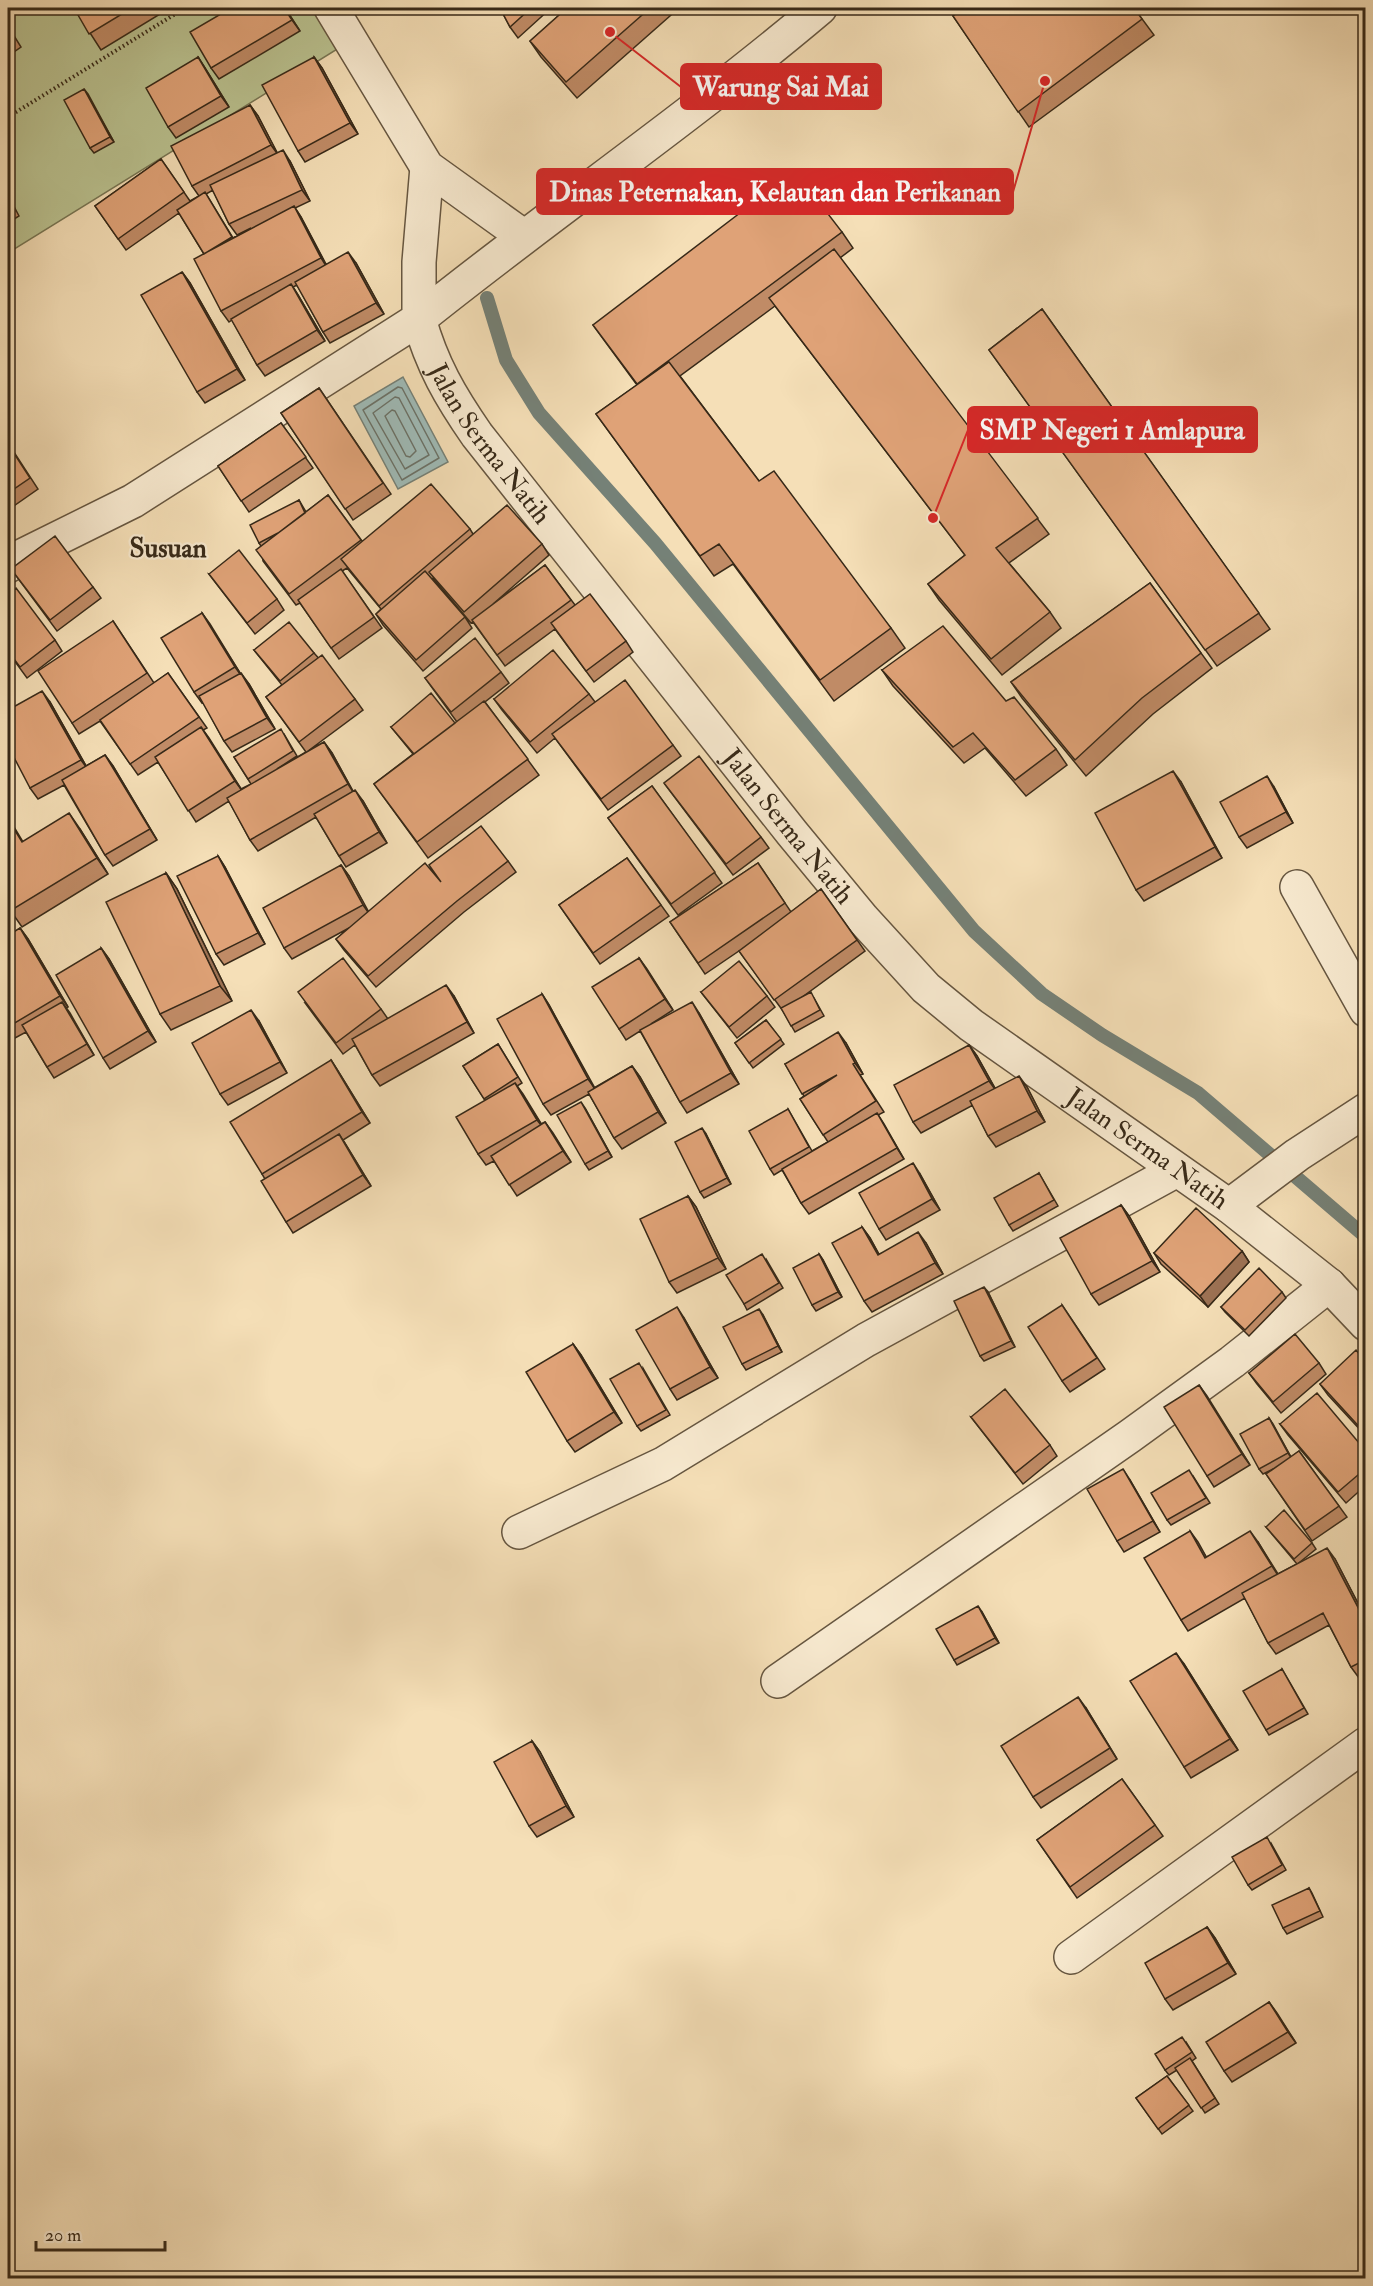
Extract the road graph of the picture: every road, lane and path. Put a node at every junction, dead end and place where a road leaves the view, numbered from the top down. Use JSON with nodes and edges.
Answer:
{"nodes":[{"id":1,"x":185,"y":8,"type":"edge"},
{"id":2,"x":331,"y":8,"type":"edge"},
{"id":3,"x":820,"y":8,"type":"edge"},
{"id":4,"x":8,"y":117,"type":"edge"},
{"id":5,"x":427,"y":167,"type":"junction"},
{"id":6,"x":523,"y":236,"type":"junction"},
{"id":7,"x":419,"y":319,"type":"junction"},
{"id":8,"x":8,"y":566,"type":"edge"},
{"id":9,"x":1297,"y":887,"type":"dead end"},
{"id":10,"x":1365,"y":1010,"type":"edge"},
{"id":11,"x":1365,"y":1110,"type":"edge"},
{"id":12,"x":1177,"y":1170,"type":"junction"},
{"id":13,"x":1229,"y":1206,"type":"junction"},
{"id":14,"x":1329,"y":1285,"type":"junction"},
{"id":15,"x":1365,"y":1324,"type":"edge"},
{"id":16,"x":519,"y":1532,"type":"dead end"},
{"id":17,"x":778,"y":1681,"type":"dead end"},
{"id":18,"x":1365,"y":1744,"type":"edge"},
{"id":19,"x":1071,"y":1958,"type":"dead end"}],
"edges":[{"from":1,"to":4,"type":"path"},
{"from":2,"to":5,"type":"street"},
{"from":3,"to":6,"type":"street"},
{"from":5,"to":6,"type":"street"},
{"from":5,"to":7,"type":"street","name":"Jalan Serma Natih"},
{"from":6,"to":7,"type":"street"},
{"from":7,"to":8,"type":"street"},
{"from":7,"to":12,"type":"street","name":"Jalan Serma Natih"},
{"from":9,"to":10,"type":"street"},
{"from":11,"to":13,"type":"street"},
{"from":12,"to":13,"type":"street","name":"Jalan Serma Natih"},
{"from":12,"to":16,"type":"street"},
{"from":13,"to":14,"type":"street","name":"Jalan Serma Natih"},
{"from":14,"to":15,"type":"street","name":"Jalan Serma Natih"},
{"from":14,"to":17,"type":"street"},
{"from":18,"to":19,"type":"street"}]}
